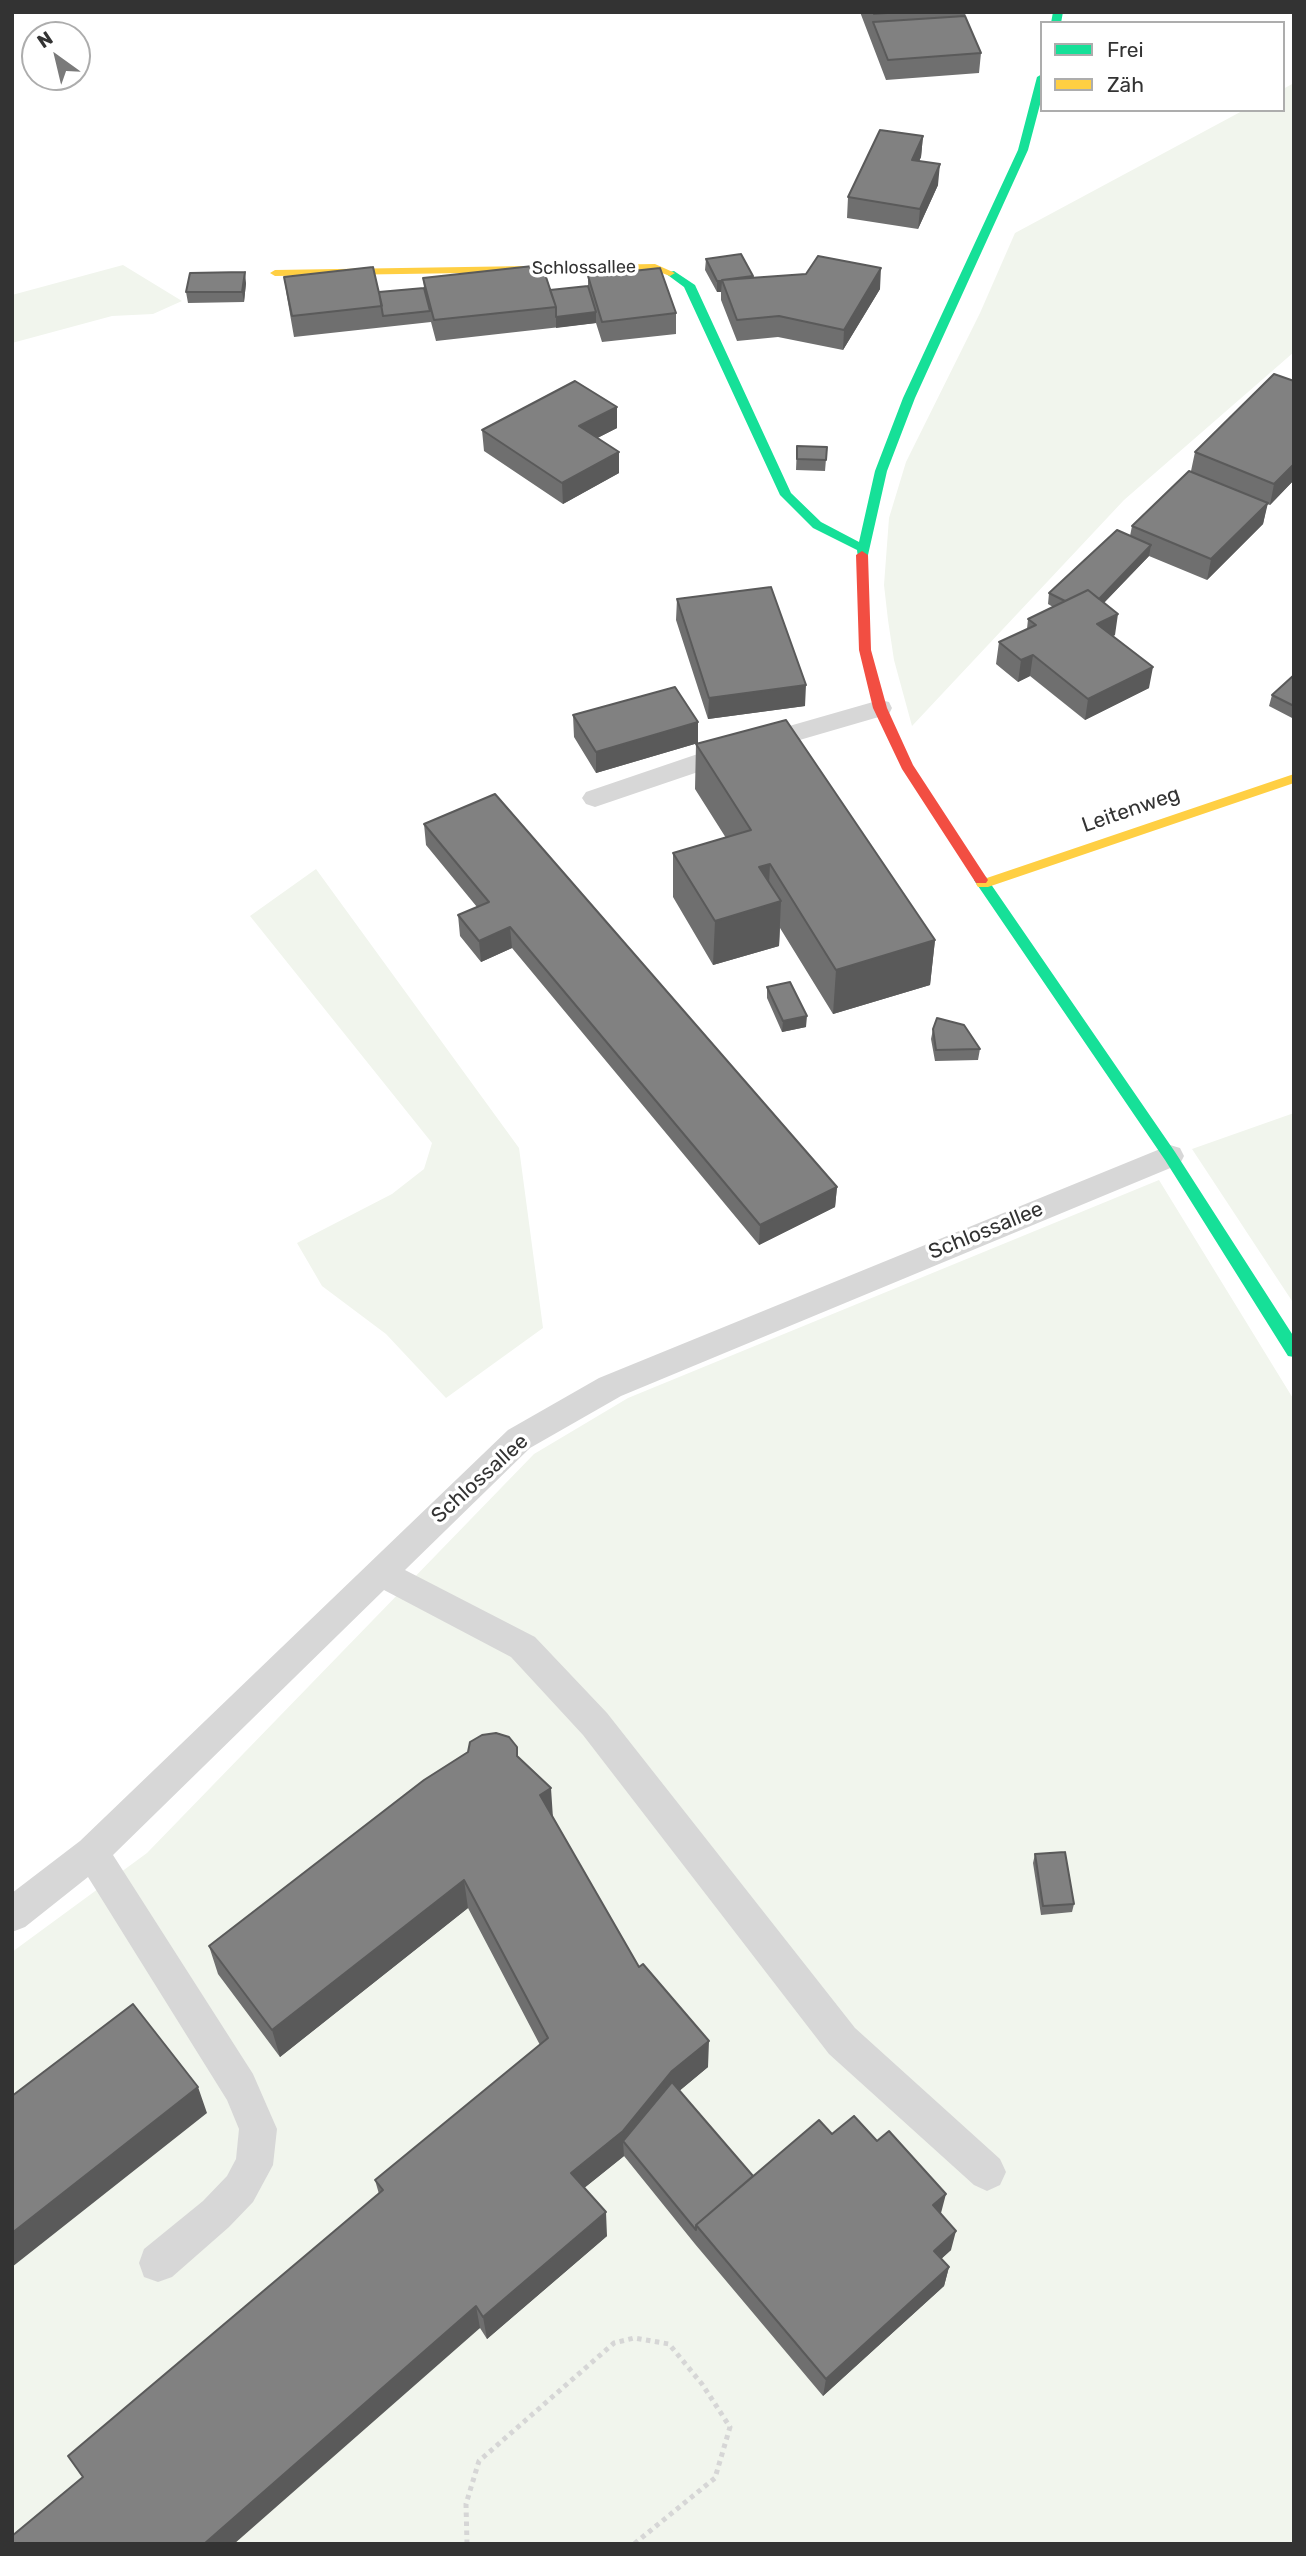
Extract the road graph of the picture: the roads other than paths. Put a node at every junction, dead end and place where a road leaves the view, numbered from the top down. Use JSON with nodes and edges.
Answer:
{"nodes":[{"id":1,"x":1040,"y":85,"type":"edge"},
{"id":2,"x":275,"y":273,"type":"dead end"},
{"id":3,"x":862,"y":548,"type":"junction"},
{"id":4,"x":880,"y":708,"type":"junction"},
{"id":5,"x":1294,"y":778,"type":"edge"},
{"id":6,"x":595,"y":799,"type":"dead end"},
{"id":7,"x":983,"y":884,"type":"junction"},
{"id":8,"x":1170,"y":1156,"type":"junction"},
{"id":9,"x":1294,"y":1351,"type":"edge"},
{"id":10,"x":379,"y":1572,"type":"junction"},
{"id":11,"x":92,"y":1852,"type":"junction"},
{"id":12,"x":12,"y":1914,"type":"edge"},
{"id":13,"x":987,"y":2172,"type":"dead end"},
{"id":14,"x":158,"y":2263,"type":"dead end"}],
"edges":[{"from":1,"to":3,"type":"main road"},
{"from":2,"to":3,"type":"main road","name":"Schlossallee"},
{"from":3,"to":4,"type":"main road"},
{"from":4,"to":6,"type":"lane"},
{"from":4,"to":7,"type":"main road"},
{"from":5,"to":7,"type":"main road","name":"Leitenweg"},
{"from":7,"to":8,"type":"main road"},
{"from":8,"to":9,"type":"main road"},
{"from":8,"to":10,"type":"lane","name":"Schlossallee"},
{"from":10,"to":11,"type":"lane","name":"Schlossallee"},
{"from":10,"to":13,"type":"lane"},
{"from":11,"to":12,"type":"lane","name":"Schlossallee"},
{"from":11,"to":14,"type":"lane"}]}
